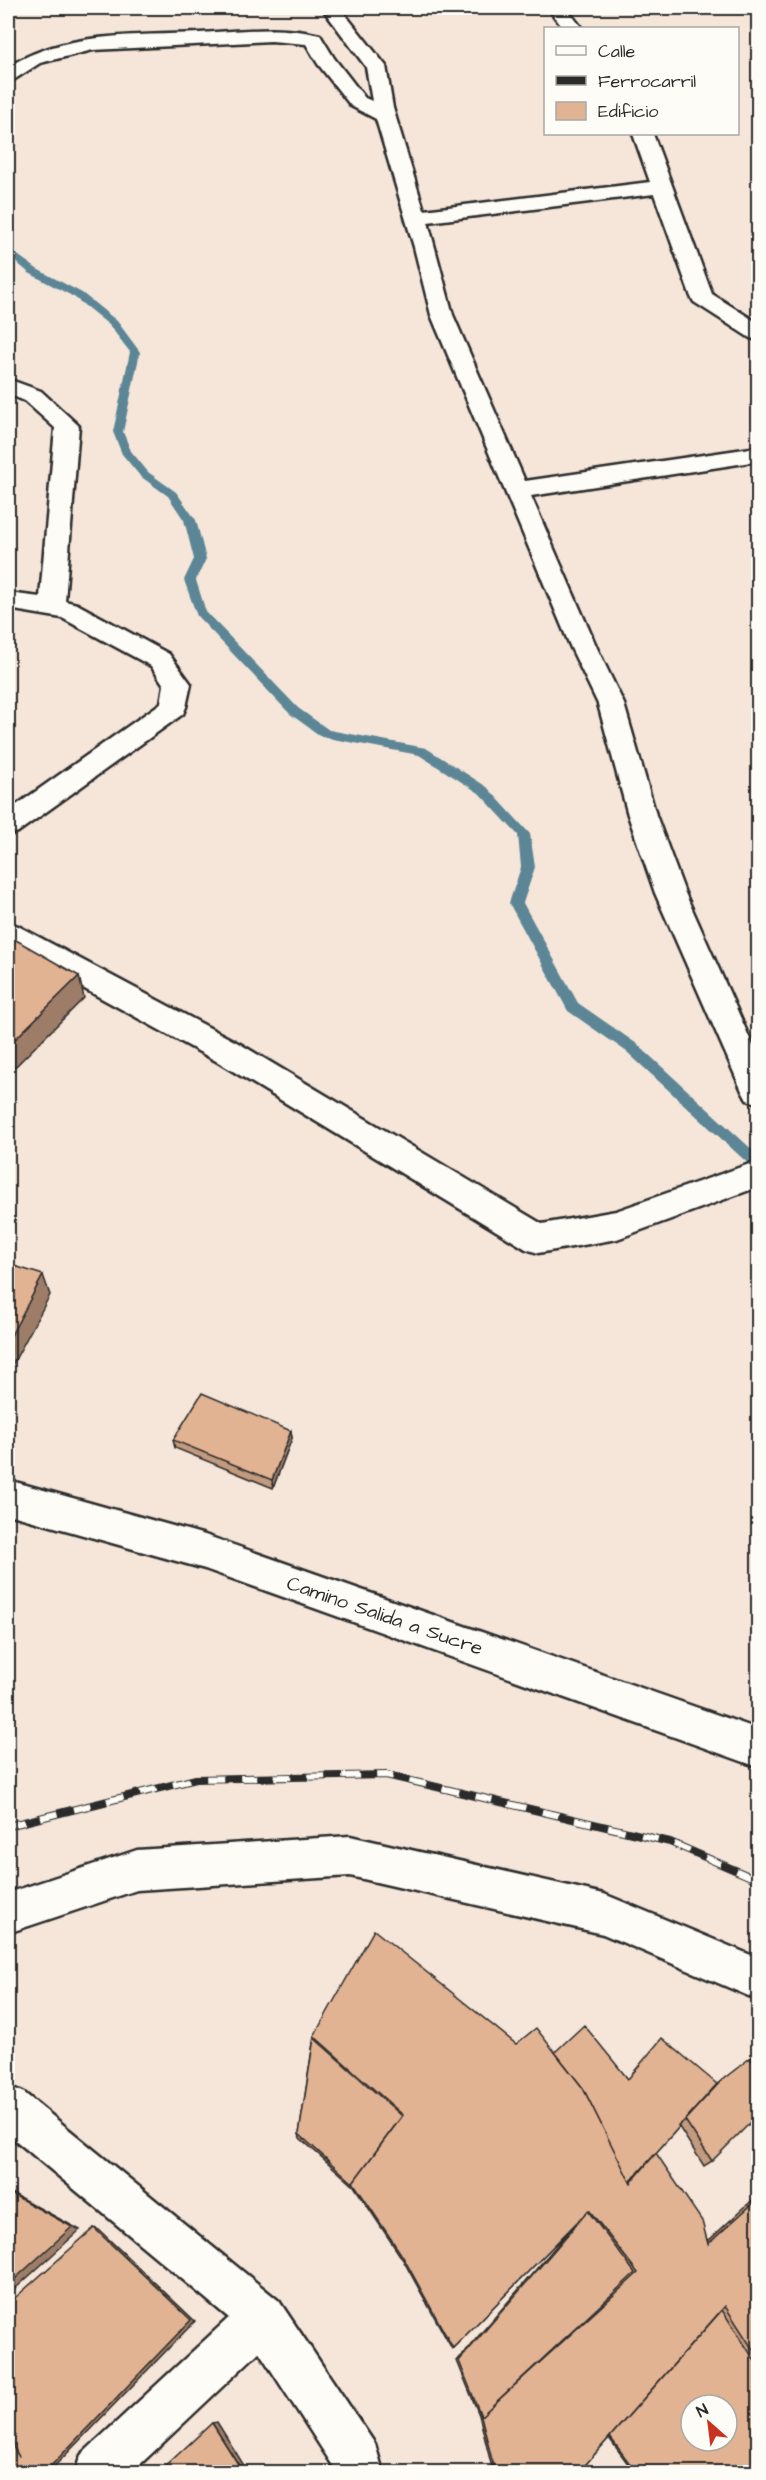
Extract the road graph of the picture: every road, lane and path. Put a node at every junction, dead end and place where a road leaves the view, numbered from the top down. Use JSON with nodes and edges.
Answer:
{"nodes":[{"id":1,"x":331,"y":8,"type":"edge"},
{"id":2,"x":557,"y":8,"type":"edge"},
{"id":3,"x":571,"y":27,"type":"edge"},
{"id":4,"x":8,"y":75,"type":"edge"},
{"id":5,"x":385,"y":116,"type":"junction"},
{"id":6,"x":643,"y":135,"type":"edge"},
{"id":7,"x":661,"y":187,"type":"junction"},
{"id":8,"x":416,"y":217,"type":"junction"},
{"id":9,"x":759,"y":333,"type":"edge"},
{"id":10,"x":8,"y":386,"type":"edge"},
{"id":11,"x":759,"y":454,"type":"edge"},
{"id":12,"x":517,"y":490,"type":"junction"},
{"id":13,"x":8,"y":601,"type":"edge"},
{"id":14,"x":52,"y":608,"type":"junction"},
{"id":15,"x":8,"y":825,"type":"edge"},
{"id":16,"x":8,"y":933,"type":"edge"},
{"id":17,"x":759,"y":1091,"type":"edge"},
{"id":18,"x":759,"y":1174,"type":"edge"},
{"id":19,"x":8,"y":1497,"type":"edge"},
{"id":20,"x":759,"y":1748,"type":"edge"},
{"id":21,"x":8,"y":1913,"type":"edge"},
{"id":22,"x":759,"y":1979,"type":"edge"},
{"id":23,"x":8,"y":2108,"type":"edge"},
{"id":24,"x":263,"y":2317,"type":"junction"},
{"id":25,"x":98,"y":2472,"type":"edge"},
{"id":26,"x":360,"y":2472,"type":"edge"}],
"edges":[{"from":1,"to":5,"type":"street"},
{"from":2,"to":3,"type":"street"},
{"from":4,"to":5,"type":"street"},
{"from":5,"to":8,"type":"street"},
{"from":6,"to":7,"type":"street"},
{"from":7,"to":8,"type":"street"},
{"from":7,"to":9,"type":"street"},
{"from":8,"to":12,"type":"street"},
{"from":10,"to":14,"type":"street"},
{"from":11,"to":12,"type":"street"},
{"from":12,"to":17,"type":"street"},
{"from":13,"to":14,"type":"street"},
{"from":14,"to":15,"type":"street"},
{"from":16,"to":18,"type":"street"},
{"from":19,"to":20,"type":"street","name":"Camino Salida a Sucre"},
{"from":21,"to":22,"type":"street"},
{"from":23,"to":24,"type":"street"},
{"from":24,"to":25,"type":"street"},
{"from":24,"to":26,"type":"street"}]}
